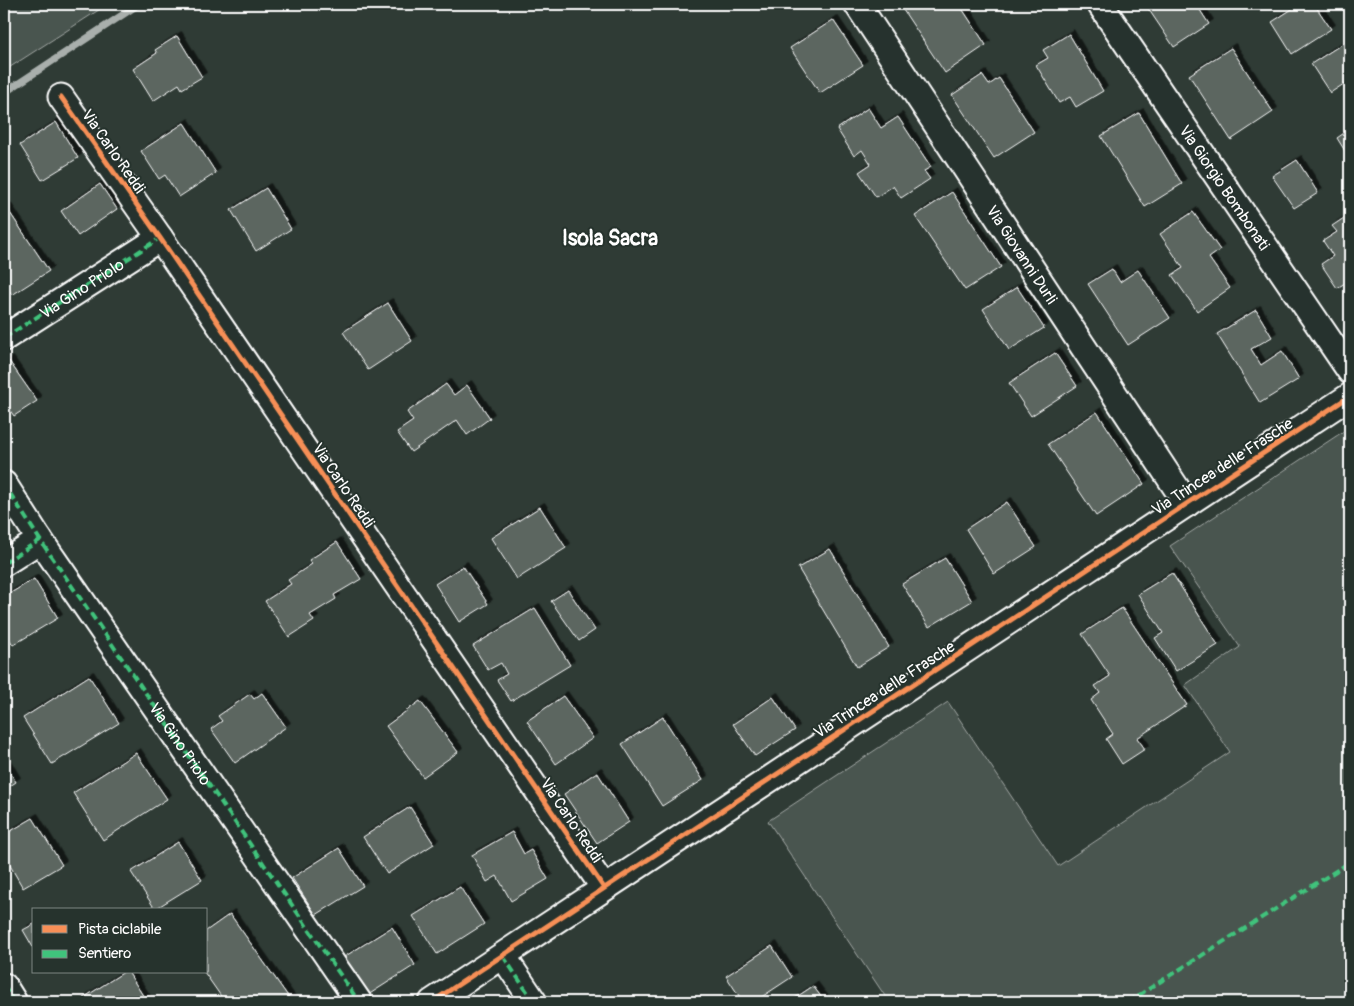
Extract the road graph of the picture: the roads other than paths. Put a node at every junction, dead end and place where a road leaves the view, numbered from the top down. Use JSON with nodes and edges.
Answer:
{"nodes":[{"id":1,"x":857,"y":4,"type":"edge"},
{"id":2,"x":1100,"y":4,"type":"edge"},
{"id":3,"x":61,"y":97,"type":"dead end"},
{"id":4,"x":160,"y":238,"type":"junction"},
{"id":5,"x":4,"y":338,"type":"edge"},
{"id":6,"x":1350,"y":371,"type":"edge"},
{"id":7,"x":1350,"y":396,"type":"edge"},
{"id":8,"x":4,"y":484,"type":"edge"},
{"id":9,"x":1187,"y":504,"type":"junction"},
{"id":10,"x":40,"y":540,"type":"junction"},
{"id":11,"x":4,"y":563,"type":"edge"},
{"id":12,"x":604,"y":888,"type":"junction"},
{"id":13,"x":504,"y":956,"type":"junction"},
{"id":14,"x":4,"y":986,"type":"edge"},
{"id":15,"x":14,"y":1002,"type":"edge"},
{"id":16,"x":359,"y":1002,"type":"edge"},
{"id":17,"x":432,"y":1002,"type":"edge"},
{"id":18,"x":534,"y":1002,"type":"edge"}],
"edges":[{"from":1,"to":9,"type":"street","name":"Via Giovanni Durli"},
{"from":2,"to":6,"type":"street","name":"Via Giorgio Bombonati"},
{"from":3,"to":4,"type":"street","name":"Via Carlo Reddi"},
{"from":4,"to":5,"type":"street","name":"Via Gino Priolo"},
{"from":4,"to":12,"type":"street","name":"Via Carlo Reddi"},
{"from":7,"to":9,"type":"street","name":"Via Trincea delle Frasche"},
{"from":8,"to":10,"type":"street","name":"Via Gino Priolo"},
{"from":9,"to":12,"type":"street","name":"Via Trincea delle Frasche"},
{"from":10,"to":11,"type":"street"},
{"from":10,"to":16,"type":"street","name":"Via Gino Priolo"},
{"from":12,"to":13,"type":"street","name":"Via Trincea delle Frasche"},
{"from":13,"to":17,"type":"street","name":"Via Trincea delle Frasche"},
{"from":13,"to":18,"type":"street"},
{"from":14,"to":15,"type":"street"}]}
